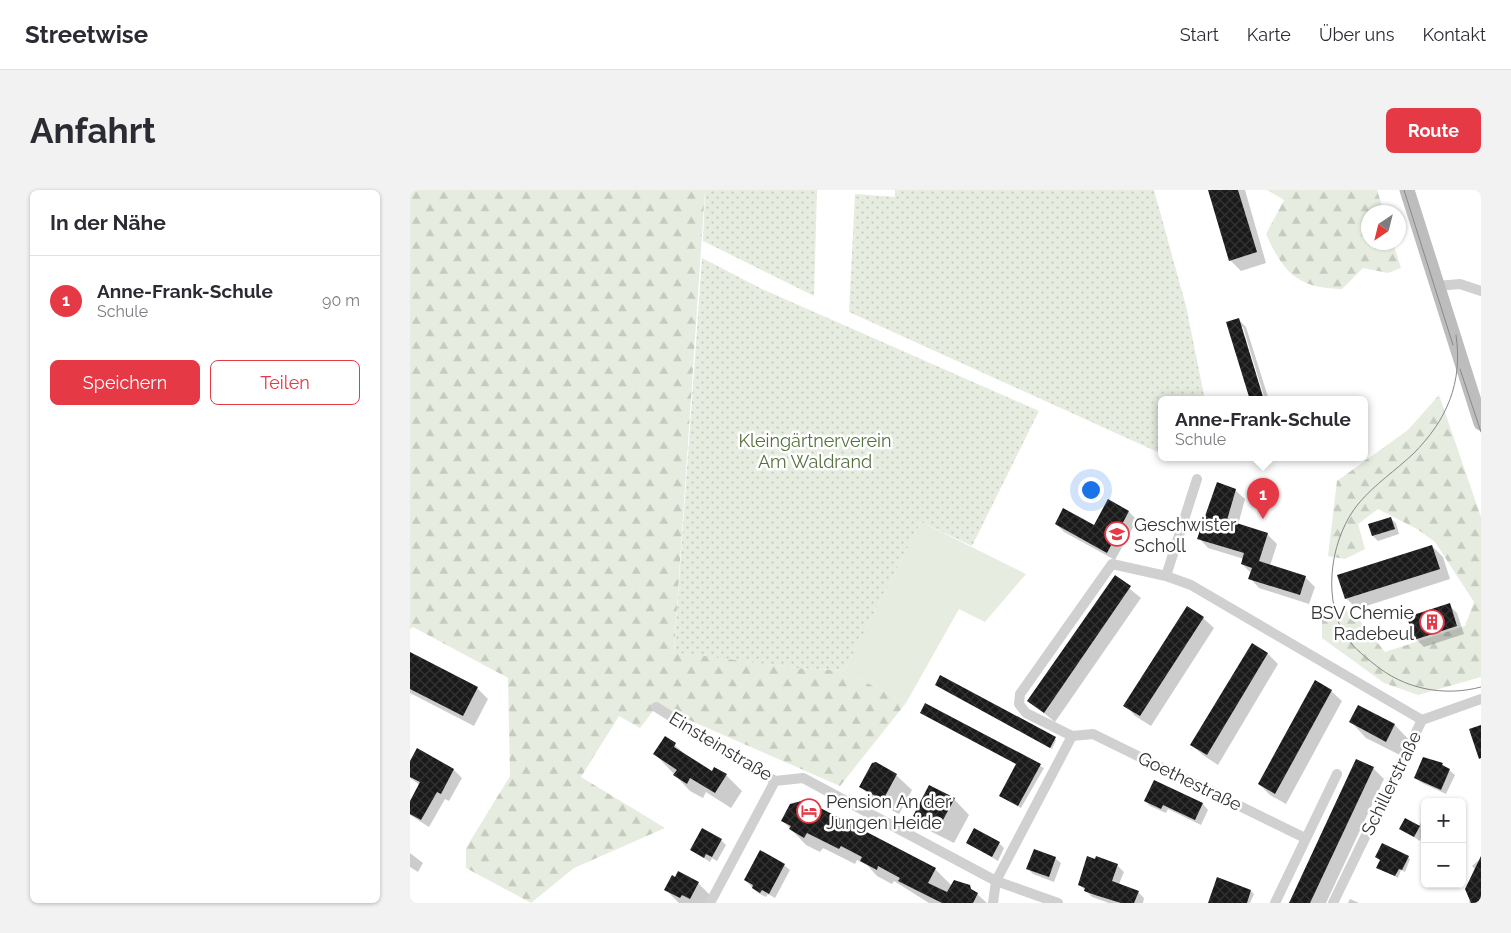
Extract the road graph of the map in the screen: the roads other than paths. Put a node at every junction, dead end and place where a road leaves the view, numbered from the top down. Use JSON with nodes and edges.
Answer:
{"nodes":[{"id":1,"x":1407,"y":190,"type":"edge"},
{"id":2,"x":1437,"y":286,"type":"junction"},
{"id":3,"x":1481,"y":291,"type":"edge"},
{"id":4,"x":1481,"y":424,"type":"edge"},
{"id":5,"x":1197,"y":479,"type":"dead end"},
{"id":6,"x":1166,"y":576,"type":"junction"},
{"id":7,"x":1481,"y":699,"type":"edge"},
{"id":8,"x":656,"y":707,"type":"dead end"},
{"id":9,"x":1422,"y":720,"type":"junction"},
{"id":10,"x":1072,"y":736,"type":"junction"},
{"id":11,"x":1337,"y":774,"type":"dead end"},
{"id":12,"x":775,"y":781,"type":"junction"},
{"id":13,"x":1305,"y":838,"type":"junction"},
{"id":14,"x":996,"y":881,"type":"junction"},
{"id":15,"x":710,"y":903,"type":"edge"},
{"id":16,"x":992,"y":903,"type":"edge"},
{"id":17,"x":1058,"y":903,"type":"edge"},
{"id":18,"x":1275,"y":903,"type":"edge"},
{"id":19,"x":1333,"y":903,"type":"edge"}],
"edges":[{"from":1,"to":2,"type":"main road"},
{"from":2,"to":3,"type":"street"},
{"from":2,"to":4,"type":"main road"},
{"from":5,"to":6,"type":"street"},
{"from":6,"to":9,"type":"street"},
{"from":6,"to":10,"type":"street","name":"Goethestraße"},
{"from":7,"to":9,"type":"street","name":"Schillerstraße"},
{"from":8,"to":12,"type":"street","name":"Einsteinstraße"},
{"from":9,"to":19,"type":"street","name":"Schillerstraße"},
{"from":10,"to":13,"type":"street","name":"Goethestraße"},
{"from":10,"to":14,"type":"street"},
{"from":11,"to":13,"type":"street"},
{"from":12,"to":14,"type":"street","name":"Einsteinstraße"},
{"from":12,"to":15,"type":"street"},
{"from":13,"to":18,"type":"street"},
{"from":14,"to":16,"type":"street"},
{"from":14,"to":17,"type":"street","name":"Einsteinstraße"}]}
